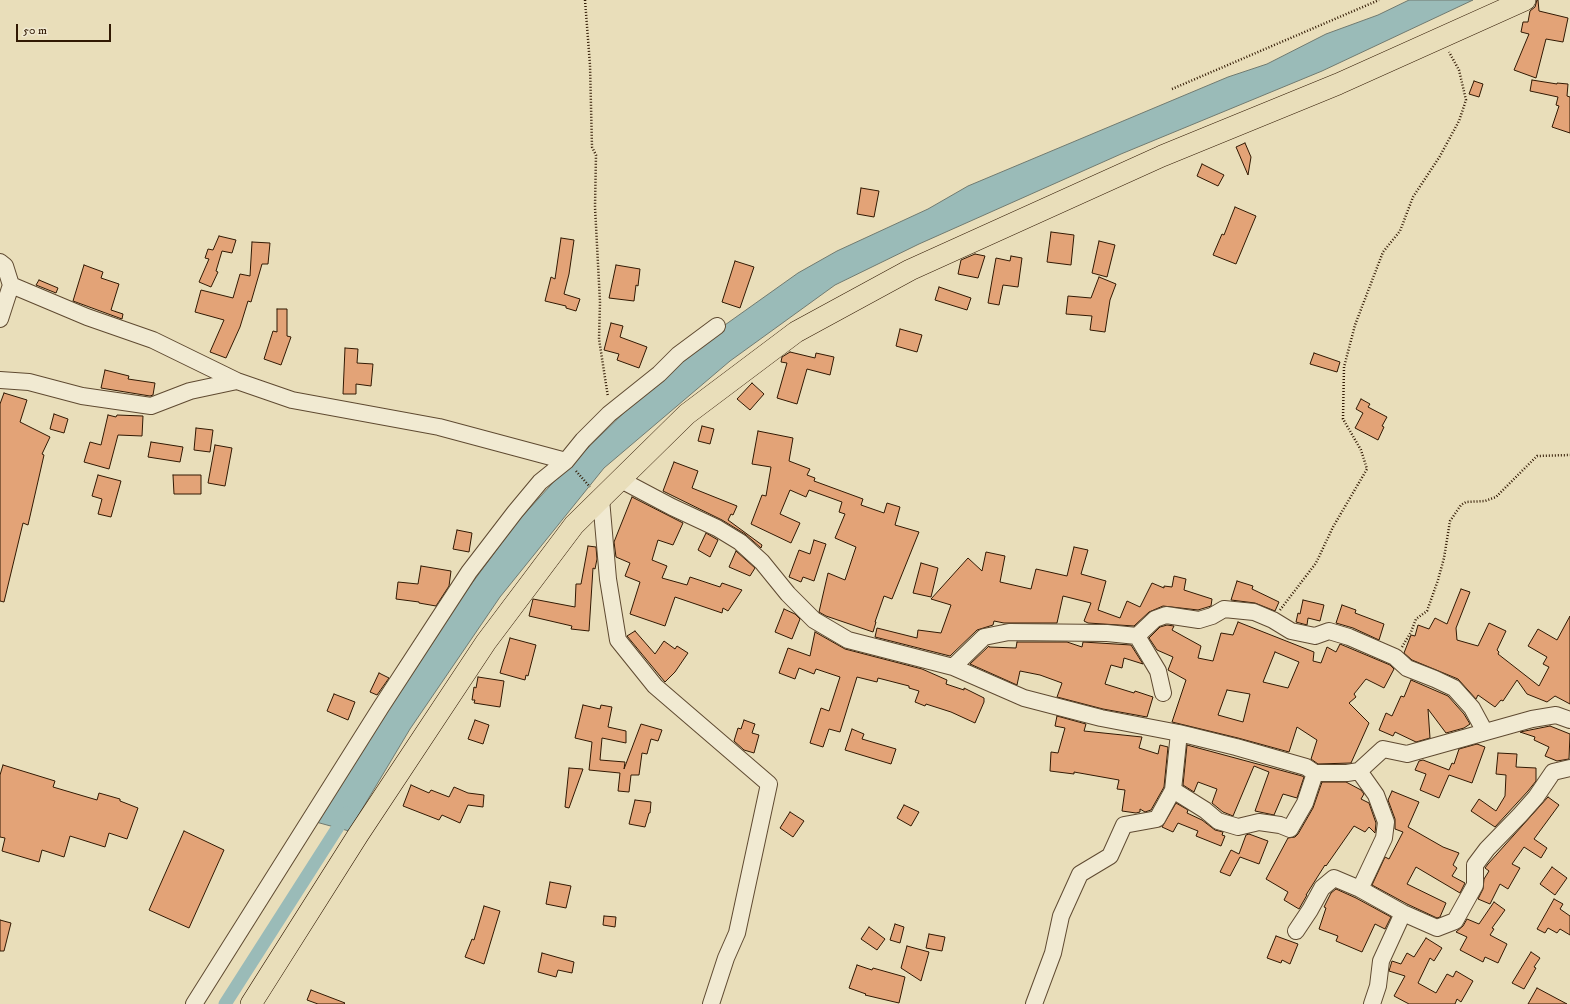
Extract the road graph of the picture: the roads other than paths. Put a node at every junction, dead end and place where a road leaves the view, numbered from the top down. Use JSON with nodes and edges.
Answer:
{"nodes":[{"id":1,"x":1525,"y":0,"type":"edge"},
{"id":2,"x":0,"y":262,"type":"edge"},
{"id":3,"x":11,"y":285,"type":"junction"},
{"id":4,"x":0,"y":319,"type":"edge"},
{"id":5,"x":717,"y":326,"type":"dead end"},
{"id":6,"x":0,"y":380,"type":"edge"},
{"id":7,"x":237,"y":381,"type":"junction"},
{"id":8,"x":566,"y":461,"type":"junction"},
{"id":9,"x":621,"y":480,"type":"junction"},
{"id":10,"x":601,"y":499,"type":"junction"},
{"id":11,"x":1137,"y":636,"type":"junction"},
{"id":12,"x":953,"y":667,"type":"junction"},
{"id":13,"x":1163,"y":693,"type":"dead end"},
{"id":14,"x":1570,"y":720,"type":"edge"},
{"id":15,"x":1485,"y":732,"type":"junction"},
{"id":16,"x":1179,"y":733,"type":"junction"},
{"id":17,"x":1570,"y":768,"type":"edge"},
{"id":18,"x":1359,"y":771,"type":"junction"},
{"id":19,"x":1315,"y":773,"type":"junction"},
{"id":20,"x":1173,"y":790,"type":"junction"},
{"id":21,"x":1360,"y":889,"type":"junction"},
{"id":22,"x":1403,"y":913,"type":"junction"},
{"id":23,"x":1296,"y":930,"type":"dead end"},
{"id":24,"x":194,"y":1004,"type":"edge"},
{"id":25,"x":251,"y":1004,"type":"edge"},
{"id":26,"x":711,"y":1004,"type":"edge"},
{"id":27,"x":1034,"y":1004,"type":"edge"},
{"id":28,"x":1372,"y":1004,"type":"edge"}],
"edges":[{"from":1,"to":9,"type":"main road"},
{"from":2,"to":3,"type":"street"},
{"from":3,"to":4,"type":"street"},
{"from":3,"to":7,"type":"street"},
{"from":5,"to":8,"type":"street"},
{"from":6,"to":7,"type":"street"},
{"from":7,"to":8,"type":"street"},
{"from":8,"to":24,"type":"street"},
{"from":9,"to":10,"type":"main road"},
{"from":9,"to":12,"type":"street"},
{"from":10,"to":25,"type":"main road"},
{"from":10,"to":26,"type":"street"},
{"from":11,"to":12,"type":"street"},
{"from":11,"to":13,"type":"street"},
{"from":11,"to":15,"type":"street"},
{"from":12,"to":16,"type":"street"},
{"from":14,"to":15,"type":"street"},
{"from":15,"to":18,"type":"street"},
{"from":16,"to":19,"type":"street"},
{"from":16,"to":20,"type":"street"},
{"from":17,"to":22,"type":"street"},
{"from":18,"to":19,"type":"street"},
{"from":18,"to":21,"type":"street"},
{"from":19,"to":20,"type":"street"},
{"from":20,"to":27,"type":"street"},
{"from":21,"to":22,"type":"street"},
{"from":21,"to":23,"type":"street"},
{"from":22,"to":28,"type":"street"}]}
